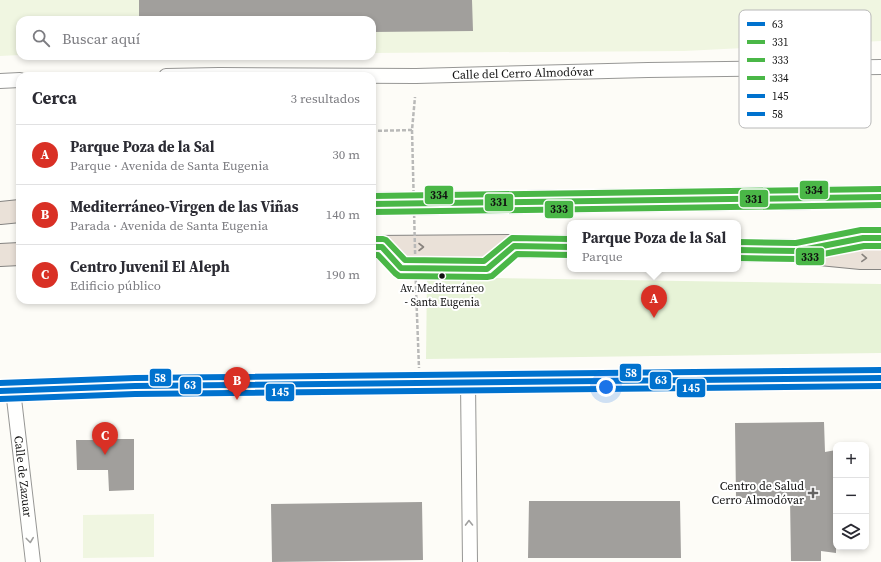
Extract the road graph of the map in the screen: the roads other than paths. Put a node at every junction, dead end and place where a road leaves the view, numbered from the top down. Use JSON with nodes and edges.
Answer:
{"nodes":[{"id":1,"x":871,"y":66,"type":"edge"},
{"id":2,"x":881,"y":66,"type":"edge"},
{"id":3,"x":739,"y":68,"type":"edge"},
{"id":4,"x":376,"y":76,"type":"edge"},
{"id":5,"x":0,"y":80,"type":"edge"},
{"id":6,"x":16,"y":80,"type":"edge"},
{"id":7,"x":881,"y":197,"type":"edge"},
{"id":8,"x":376,"y":204,"type":"edge"},
{"id":9,"x":16,"y":211,"type":"edge"},
{"id":10,"x":0,"y":213,"type":"edge"},
{"id":11,"x":881,"y":238,"type":"edge"},
{"id":12,"x":377,"y":247,"type":"edge"},
{"id":13,"x":567,"y":247,"type":"edge"},
{"id":14,"x":741,"y":250,"type":"edge"},
{"id":15,"x":797,"y":251,"type":"junction"},
{"id":16,"x":16,"y":254,"type":"edge"},
{"id":17,"x":0,"y":255,"type":"edge"},
{"id":18,"x":881,"y":258,"type":"edge"},
{"id":19,"x":881,"y":378,"type":"edge"},
{"id":20,"x":468,"y":383,"type":"junction"},
{"id":21,"x":6,"y":391,"type":"edge"},
{"id":22,"x":33,"y":562,"type":"edge"},
{"id":23,"x":470,"y":562,"type":"edge"}],
"edges":[{"from":1,"to":2,"type":"street","name":"Calle del Cerro Almodóvar"},
{"from":3,"to":4,"type":"street","name":"Calle del Cerro Almodóvar"},
{"from":5,"to":6,"type":"street"},
{"from":7,"to":8,"type":"highway"},
{"from":9,"to":10,"type":"highway"},
{"from":11,"to":15,"type":"highway"},
{"from":12,"to":13,"type":"highway","one_way":true},
{"from":14,"to":15,"type":"highway"},
{"from":15,"to":18,"type":"highway","one_way":true},
{"from":16,"to":17,"type":"highway"},
{"from":19,"to":20,"type":"street"},
{"from":20,"to":21,"type":"street"},
{"from":23,"to":20,"type":"street","one_way":true},
{"from":21,"to":22,"type":"street","name":"Calle de Zazuar","one_way":true}]}
